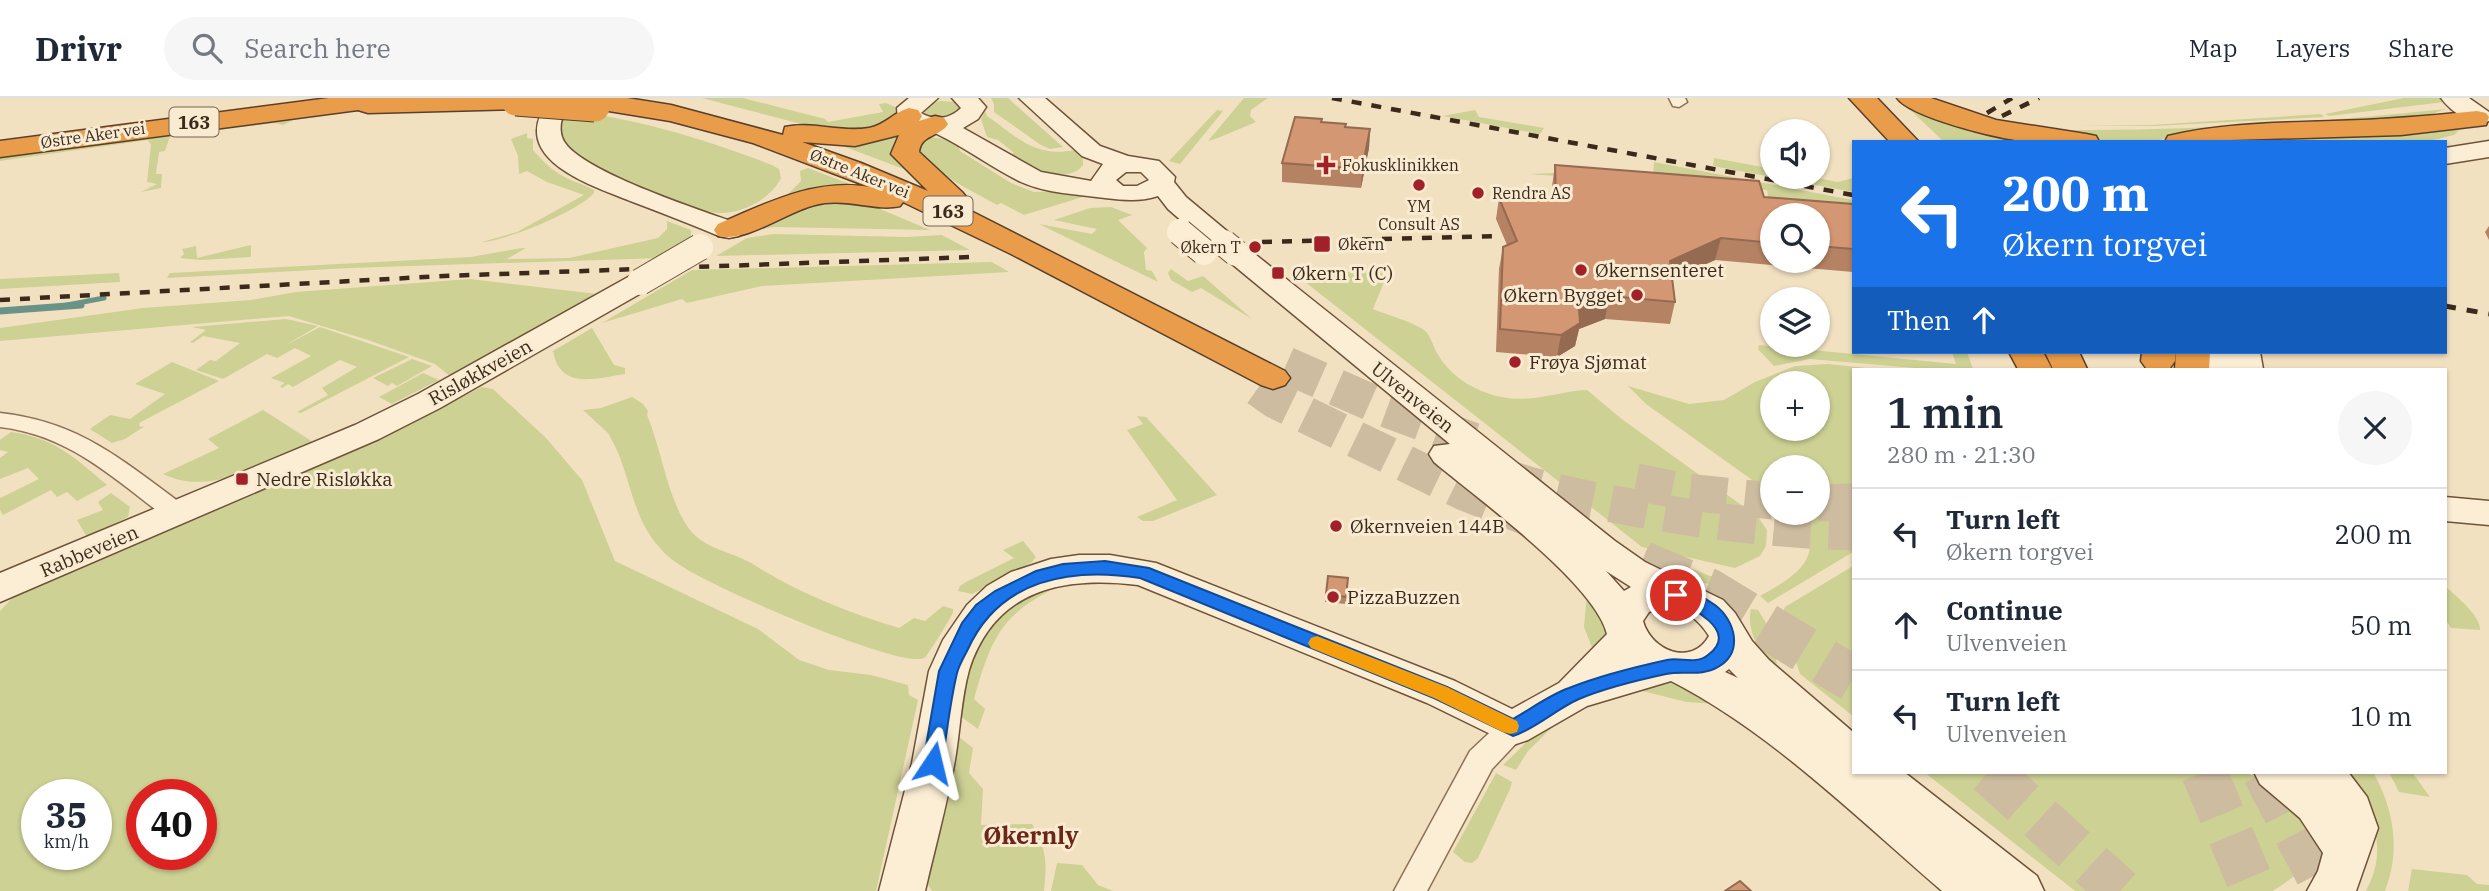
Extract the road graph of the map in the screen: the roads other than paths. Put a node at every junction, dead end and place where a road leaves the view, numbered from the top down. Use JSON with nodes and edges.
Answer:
{"nodes":[{"id":1,"x":316,"y":98,"type":"edge"},
{"id":2,"x":394,"y":98,"type":"edge"},
{"id":3,"x":563,"y":98,"type":"edge"},
{"id":4,"x":644,"y":98,"type":"edge"},
{"id":5,"x":1031,"y":98,"type":"edge"},
{"id":6,"x":1862,"y":98,"type":"edge"},
{"id":7,"x":1888,"y":98,"type":"edge"},
{"id":8,"x":1910,"y":98,"type":"edge"},
{"id":9,"x":2452,"y":98,"type":"edge"},
{"id":10,"x":2460,"y":98,"type":"edge"},
{"id":11,"x":591,"y":102,"type":"edge"},
{"id":12,"x":967,"y":106,"type":"edge"},
{"id":13,"x":286,"y":111,"type":"junction"},
{"id":14,"x":927,"y":116,"type":"edge"},
{"id":15,"x":2485,"y":124,"type":"edge"},
{"id":16,"x":767,"y":138,"type":"junction"},
{"id":17,"x":0,"y":139,"type":"edge"},
{"id":18,"x":1904,"y":140,"type":"edge"},
{"id":19,"x":1931,"y":140,"type":"edge"},
{"id":20,"x":2069,"y":140,"type":"edge"},
{"id":21,"x":2188,"y":140,"type":"edge"},
{"id":22,"x":2447,"y":141,"type":"edge"},
{"id":23,"x":0,"y":149,"type":"edge"},
{"id":24,"x":987,"y":151,"type":"junction"},
{"id":25,"x":2447,"y":154,"type":"edge"},
{"id":26,"x":1115,"y":179,"type":"junction"},
{"id":27,"x":952,"y":198,"type":"junction"},
{"id":28,"x":912,"y":206,"type":"junction"},
{"id":29,"x":729,"y":230,"type":"junction"},
{"id":30,"x":1251,"y":278,"type":"junction"},
{"id":31,"x":1273,"y":377,"type":"junction"},
{"id":32,"x":0,"y":420,"type":"edge"},
{"id":33,"x":2447,"y":509,"type":"edge"},
{"id":34,"x":177,"y":513,"type":"junction"},
{"id":35,"x":2489,"y":513,"type":"edge"},
{"id":36,"x":0,"y":588,"type":"edge"},
{"id":37,"x":1676,"y":595,"type":"junction"},
{"id":38,"x":1626,"y":628,"type":"junction"},
{"id":39,"x":1727,"y":638,"type":"junction"},
{"id":40,"x":1675,"y":667,"type":"junction"},
{"id":41,"x":1573,"y":694,"type":"junction"},
{"id":42,"x":1513,"y":728,"type":"junction"},
{"id":43,"x":1852,"y":755,"type":"edge"},
{"id":44,"x":1875,"y":774,"type":"edge"},
{"id":45,"x":2278,"y":774,"type":"edge"},
{"id":46,"x":2323,"y":774,"type":"edge"},
{"id":47,"x":2338,"y":872,"type":"edge"},
{"id":48,"x":902,"y":891,"type":"edge"},
{"id":49,"x":1410,"y":891,"type":"edge"},
{"id":50,"x":1976,"y":891,"type":"edge"},
{"id":51,"x":2021,"y":891,"type":"edge"}],
"edges":[{"from":1,"to":17,"type":"highway","name":"Østre Aker vei","number":"163"},
{"from":2,"to":13,"type":"highway","name":"Østre Aker vei","number":"163"},
{"from":3,"to":29,"type":"main road"},
{"from":4,"to":16,"type":"highway","name":"Østre Aker vei","number":"163"},
{"from":5,"to":26,"type":"main road","name":"Ulvenveien"},
{"from":6,"to":18,"type":"highway"},
{"from":7,"to":19,"type":"highway"},
{"from":8,"to":20,"type":"highway"},
{"from":9,"to":15,"type":"main road"},
{"from":10,"to":15,"type":"main road"},
{"from":11,"to":13,"type":"highway","number":"163","bridge":true},
{"from":11,"to":16,"type":"highway","number":"163"},
{"from":11,"to":31,"type":"highway","name":"Østre Aker vei","number":"163"},
{"from":12,"to":14,"type":"main road"},
{"from":12,"to":24,"type":"main road"},
{"from":13,"to":23,"type":"highway","name":"Østre Aker vei","number":"163"},
{"from":14,"to":16,"type":"highway"},
{"from":14,"to":24,"type":"main road"},
{"from":14,"to":27,"type":"highway"},
{"from":15,"to":21,"type":"highway"},
{"from":15,"to":22,"type":"main road"},
{"from":15,"to":25,"type":"main road"},
{"from":16,"to":27,"type":"highway","name":"Østre Aker vei","number":"163"},
{"from":16,"to":28,"type":"highway","number":"163"},
{"from":16,"to":29,"type":"highway"},
{"from":24,"to":26,"type":"main road"},
{"from":26,"to":30,"type":"main road","name":"Ulvenveien","bridge":true},
{"from":26,"to":30,"type":"main road","name":"Ulvenveien","bridge":true},
{"from":27,"to":31,"type":"highway","name":"Østre Aker vei","number":"163"},
{"from":28,"to":29,"type":"highway"},
{"from":28,"to":31,"type":"highway","number":"163"},
{"from":29,"to":34,"type":"main road","name":"Risløkkveien","bridge":true},
{"from":30,"to":37,"type":"main road","name":"Ulvenveien"},
{"from":30,"to":38,"type":"main road","name":"Ulvenveien"},
{"from":32,"to":34,"type":"street"},
{"from":33,"to":35,"type":"main road"},
{"from":34,"to":36,"type":"main road","name":"Rabbeveien"},
{"from":37,"to":38,"type":"main road","name":"Ulvenveien"},
{"from":37,"to":39,"type":"main road","name":"Ulvenveien"},
{"from":38,"to":40,"type":"main road","name":"Ulvenveien"},
{"from":38,"to":41,"type":"main road"},
{"from":39,"to":40,"type":"main road"},
{"from":39,"to":43,"type":"main road","name":"Ulvenveien"},
{"from":40,"to":41,"type":"main road"},
{"from":40,"to":50,"type":"main road","name":"Ulvenveien"},
{"from":41,"to":42,"type":"main road"},
{"from":42,"to":48,"type":"main road"},
{"from":42,"to":49,"type":"street"},
{"from":44,"to":51,"type":"main road"},
{"from":45,"to":47,"type":"main road"},
{"from":46,"to":47,"type":"main road"}]}
